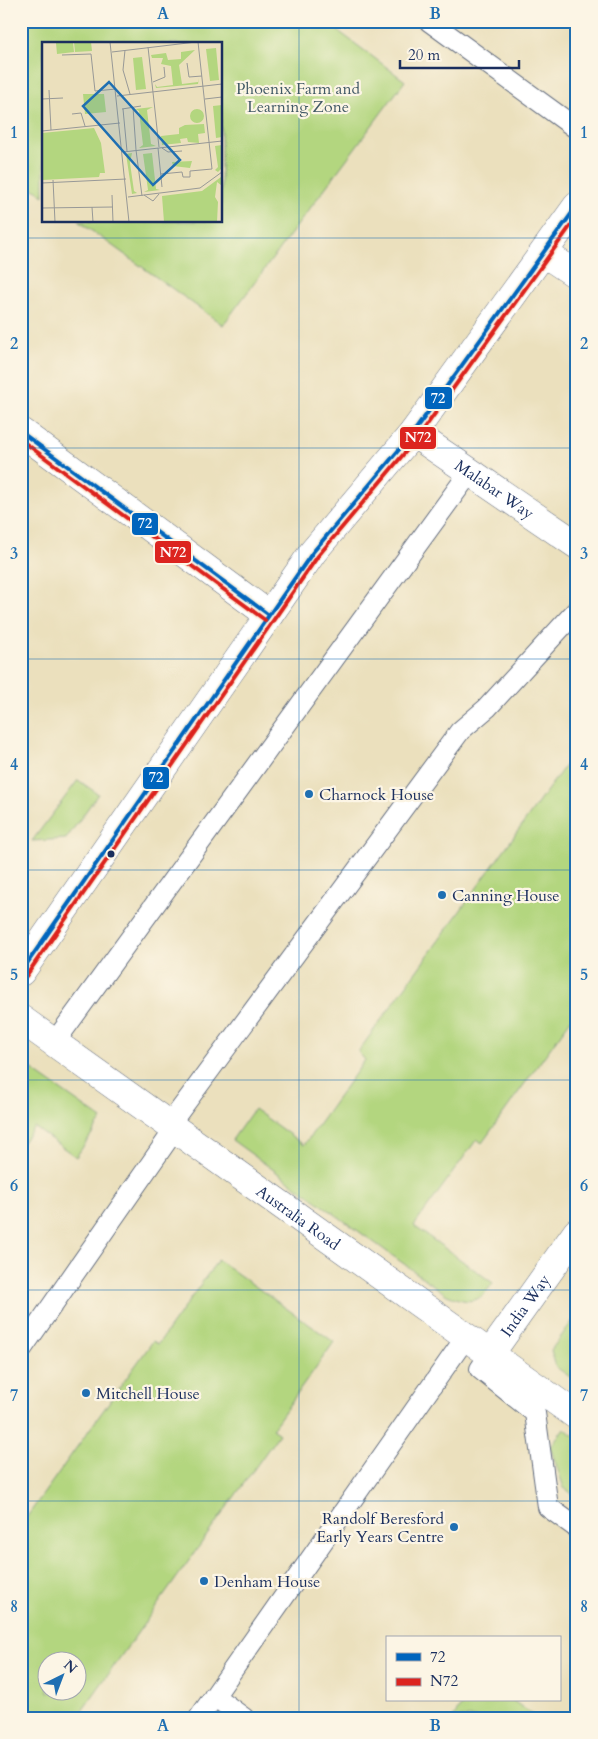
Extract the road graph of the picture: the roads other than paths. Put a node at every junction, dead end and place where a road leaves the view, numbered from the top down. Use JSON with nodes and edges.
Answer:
{"nodes":[{"id":1,"x":429,"y":21,"type":"edge"},
{"id":2,"x":577,"y":129,"type":"edge"},
{"id":3,"x":577,"y":206,"type":"edge"},
{"id":4,"x":544,"y":253,"type":"junction"},
{"id":5,"x":577,"y":275,"type":"edge"},
{"id":6,"x":21,"y":432,"type":"edge"},
{"id":7,"x":413,"y":433,"type":"junction"},
{"id":8,"x":470,"y":472,"type":"junction"},
{"id":9,"x":577,"y":546,"type":"edge"},
{"id":10,"x":577,"y":610,"type":"edge"},
{"id":11,"x":269,"y":615,"type":"junction"},
{"id":12,"x":21,"y":972,"type":"edge"},
{"id":13,"x":21,"y":1020,"type":"edge"},
{"id":14,"x":54,"y":1043,"type":"junction"},
{"id":15,"x":172,"y":1127,"type":"junction"},
{"id":16,"x":577,"y":1232,"type":"edge"},
{"id":17,"x":466,"y":1337,"type":"junction"},
{"id":18,"x":21,"y":1350,"type":"edge"},
{"id":19,"x":490,"y":1354,"type":"junction"},
{"id":20,"x":577,"y":1416,"type":"edge"},
{"id":21,"x":577,"y":1528,"type":"edge"},
{"id":22,"x":214,"y":1696,"type":"junction"},
{"id":23,"x":199,"y":1718,"type":"edge"},
{"id":24,"x":244,"y":1718,"type":"edge"}],
"edges":[{"from":1,"to":2,"type":"lane"},
{"from":3,"to":4,"type":"street"},
{"from":4,"to":5,"type":"street"},
{"from":4,"to":7,"type":"street"},
{"from":6,"to":11,"type":"street"},
{"from":7,"to":8,"type":"street","name":"Malabar Way"},
{"from":7,"to":11,"type":"street"},
{"from":8,"to":9,"type":"street","name":"Malabar Way"},
{"from":8,"to":14,"type":"lane"},
{"from":10,"to":15,"type":"lane"},
{"from":11,"to":12,"type":"street"},
{"from":13,"to":14,"type":"street","name":"Australia Road"},
{"from":14,"to":15,"type":"street","name":"Australia Road"},
{"from":15,"to":17,"type":"street","name":"Australia Road"},
{"from":15,"to":18,"type":"lane"},
{"from":16,"to":19,"type":"street","name":"India Way"},
{"from":17,"to":19,"type":"street","name":"Australia Road"},
{"from":17,"to":22,"type":"lane"},
{"from":19,"to":20,"type":"street","name":"Australia Road"},
{"from":19,"to":21,"type":"lane"},
{"from":22,"to":23,"type":"lane"},
{"from":22,"to":24,"type":"lane"}]}
